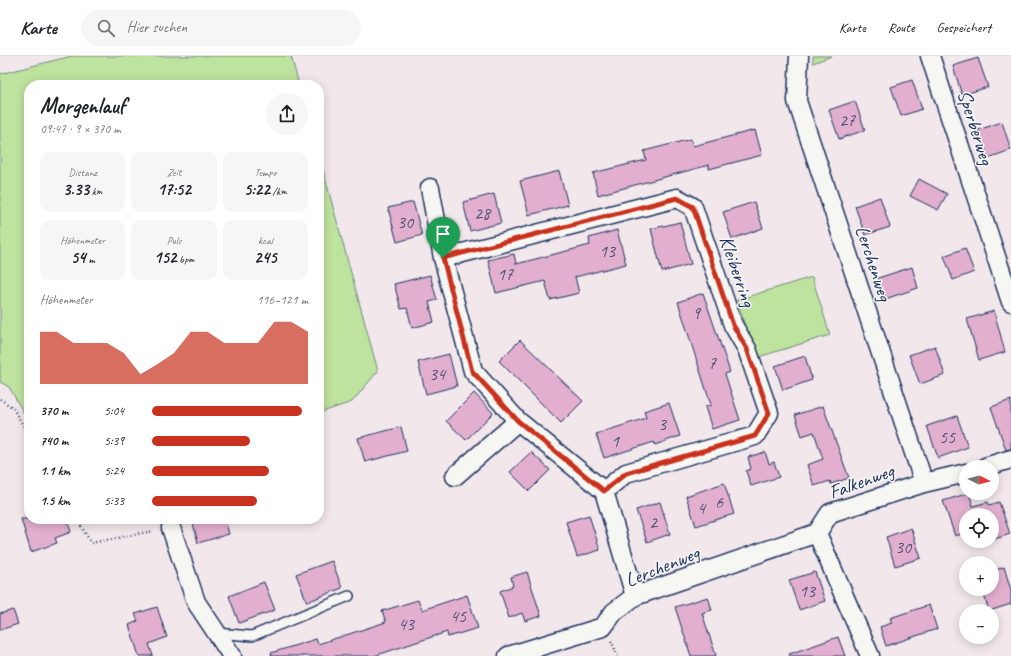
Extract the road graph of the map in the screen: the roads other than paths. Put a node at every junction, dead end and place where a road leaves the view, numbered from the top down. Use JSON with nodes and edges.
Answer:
{"nodes":[{"id":1,"x":799,"y":56,"type":"edge"},
{"id":2,"x":930,"y":56,"type":"edge"},
{"id":3,"x":430,"y":188,"type":"dead end"},
{"id":4,"x":443,"y":258,"type":"junction"},
{"id":5,"x":1011,"y":302,"type":"edge"},
{"id":6,"x":518,"y":421,"type":"junction"},
{"id":7,"x":1011,"y":458,"type":"edge"},
{"id":8,"x":999,"y":462,"type":"edge"},
{"id":9,"x":959,"y":475,"type":"edge"},
{"id":10,"x":455,"y":476,"type":"dead end"},
{"id":11,"x":924,"y":483,"type":"junction"},
{"id":12,"x":604,"y":491,"type":"junction"},
{"id":13,"x":171,"y":528,"type":"road end"},
{"id":14,"x":817,"y":533,"type":"junction"},
{"id":15,"x":349,"y":596,"type":"dead end"},
{"id":16,"x":635,"y":596,"type":"junction"},
{"id":17,"x":216,"y":633,"type":"junction"},
{"id":18,"x":232,"y":656,"type":"edge"},
{"id":19,"x":508,"y":656,"type":"edge"},
{"id":20,"x":870,"y":656,"type":"edge"}],
"edges":[{"from":1,"to":11,"type":"street","name":"Lerchenweg"},
{"from":2,"to":5,"type":"street","name":"Sperberweg"},
{"from":3,"to":4,"type":"street"},
{"from":4,"to":6,"type":"street"},
{"from":4,"to":12,"type":"street","name":"Kleiberring"},
{"from":6,"to":10,"type":"street"},
{"from":6,"to":12,"type":"street"},
{"from":7,"to":8,"type":"street"},
{"from":9,"to":11,"type":"street","name":"Falkenweg"},
{"from":11,"to":14,"type":"street","name":"Falkenweg"},
{"from":12,"to":16,"type":"street"},
{"from":13,"to":17,"type":"street"},
{"from":14,"to":16,"type":"street","name":"Lerchenweg"},
{"from":14,"to":20,"type":"street"},
{"from":15,"to":17,"type":"lane"},
{"from":16,"to":19,"type":"street","name":"Lerchenweg"},
{"from":17,"to":18,"type":"street"}]}
